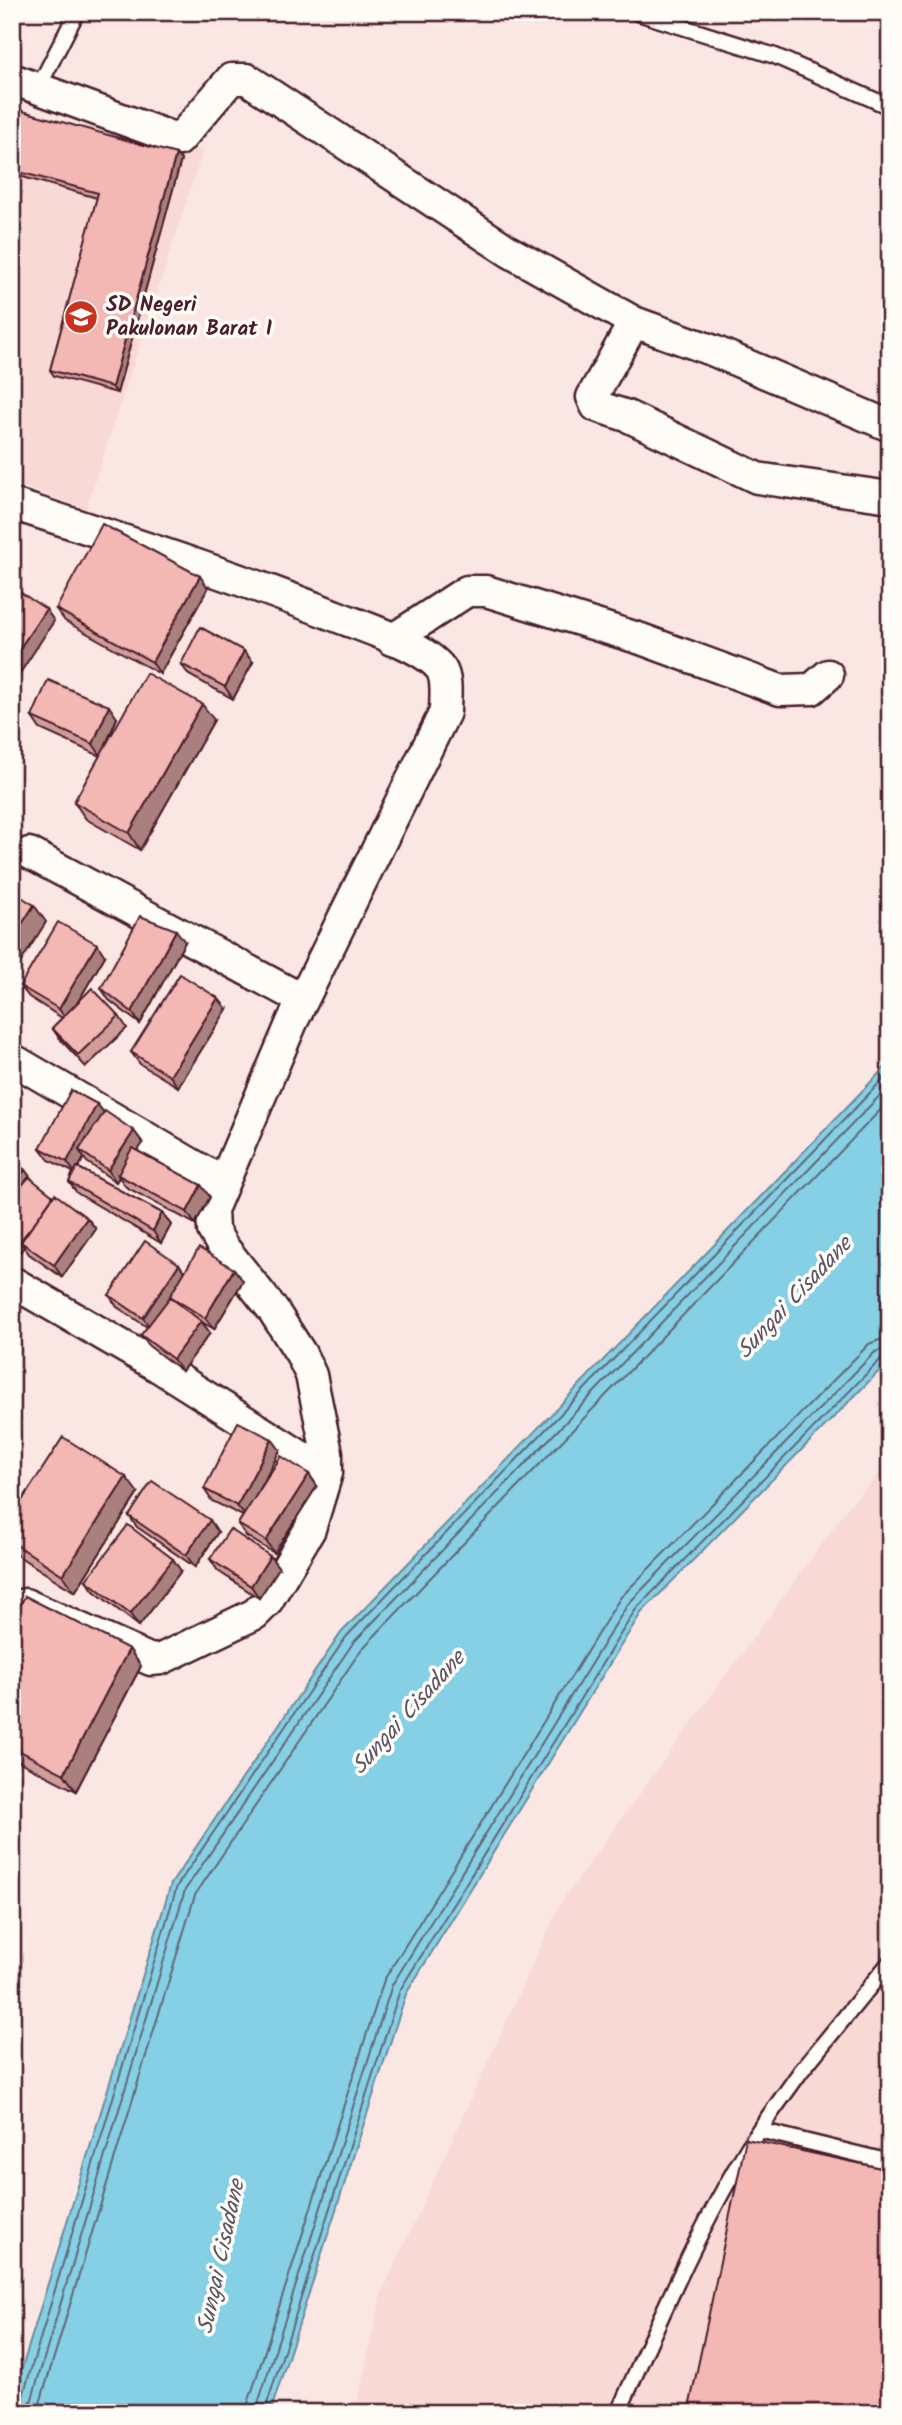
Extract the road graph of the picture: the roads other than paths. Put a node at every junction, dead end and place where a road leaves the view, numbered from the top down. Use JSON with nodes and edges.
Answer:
{"nodes":[{"id":1,"x":77,"y":12,"type":"edge"},
{"id":2,"x":635,"y":12,"type":"edge"},
{"id":3,"x":24,"y":85,"type":"edge"},
{"id":4,"x":890,"y":107,"type":"edge"},
{"id":5,"x":634,"y":322,"type":"junction"},
{"id":6,"x":890,"y":426,"type":"edge"},
{"id":7,"x":890,"y":497,"type":"edge"},
{"id":8,"x":12,"y":504,"type":"edge"},
{"id":9,"x":393,"y":640,"type":"junction"},
{"id":10,"x":828,"y":676,"type":"dead end"},
{"id":11,"x":29,"y":853,"type":"dead end"},
{"id":12,"x":303,"y":1000,"type":"junction"},
{"id":13,"x":12,"y":1059,"type":"edge"},
{"id":14,"x":222,"y":1182,"type":"junction"},
{"id":15,"x":12,"y":1282,"type":"edge"},
{"id":16,"x":327,"y":1473,"type":"junction"},
{"id":17,"x":12,"y":1607,"type":"edge"},
{"id":18,"x":890,"y":1962,"type":"edge"},
{"id":19,"x":758,"y":2130,"type":"junction"},
{"id":20,"x":890,"y":2162,"type":"edge"},
{"id":21,"x":618,"y":2413,"type":"edge"}],
"edges":[{"from":1,"to":3,"type":"lane"},
{"from":2,"to":4,"type":"lane"},
{"from":3,"to":5,"type":"street"},
{"from":5,"to":6,"type":"street"},
{"from":5,"to":7,"type":"street"},
{"from":8,"to":9,"type":"street"},
{"from":9,"to":10,"type":"street"},
{"from":9,"to":12,"type":"street"},
{"from":11,"to":12,"type":"street"},
{"from":12,"to":14,"type":"street"},
{"from":13,"to":14,"type":"street"},
{"from":14,"to":16,"type":"street"},
{"from":15,"to":16,"type":"street"},
{"from":16,"to":17,"type":"street"},
{"from":18,"to":19,"type":"lane"},
{"from":19,"to":20,"type":"lane"},
{"from":19,"to":21,"type":"lane"}]}
